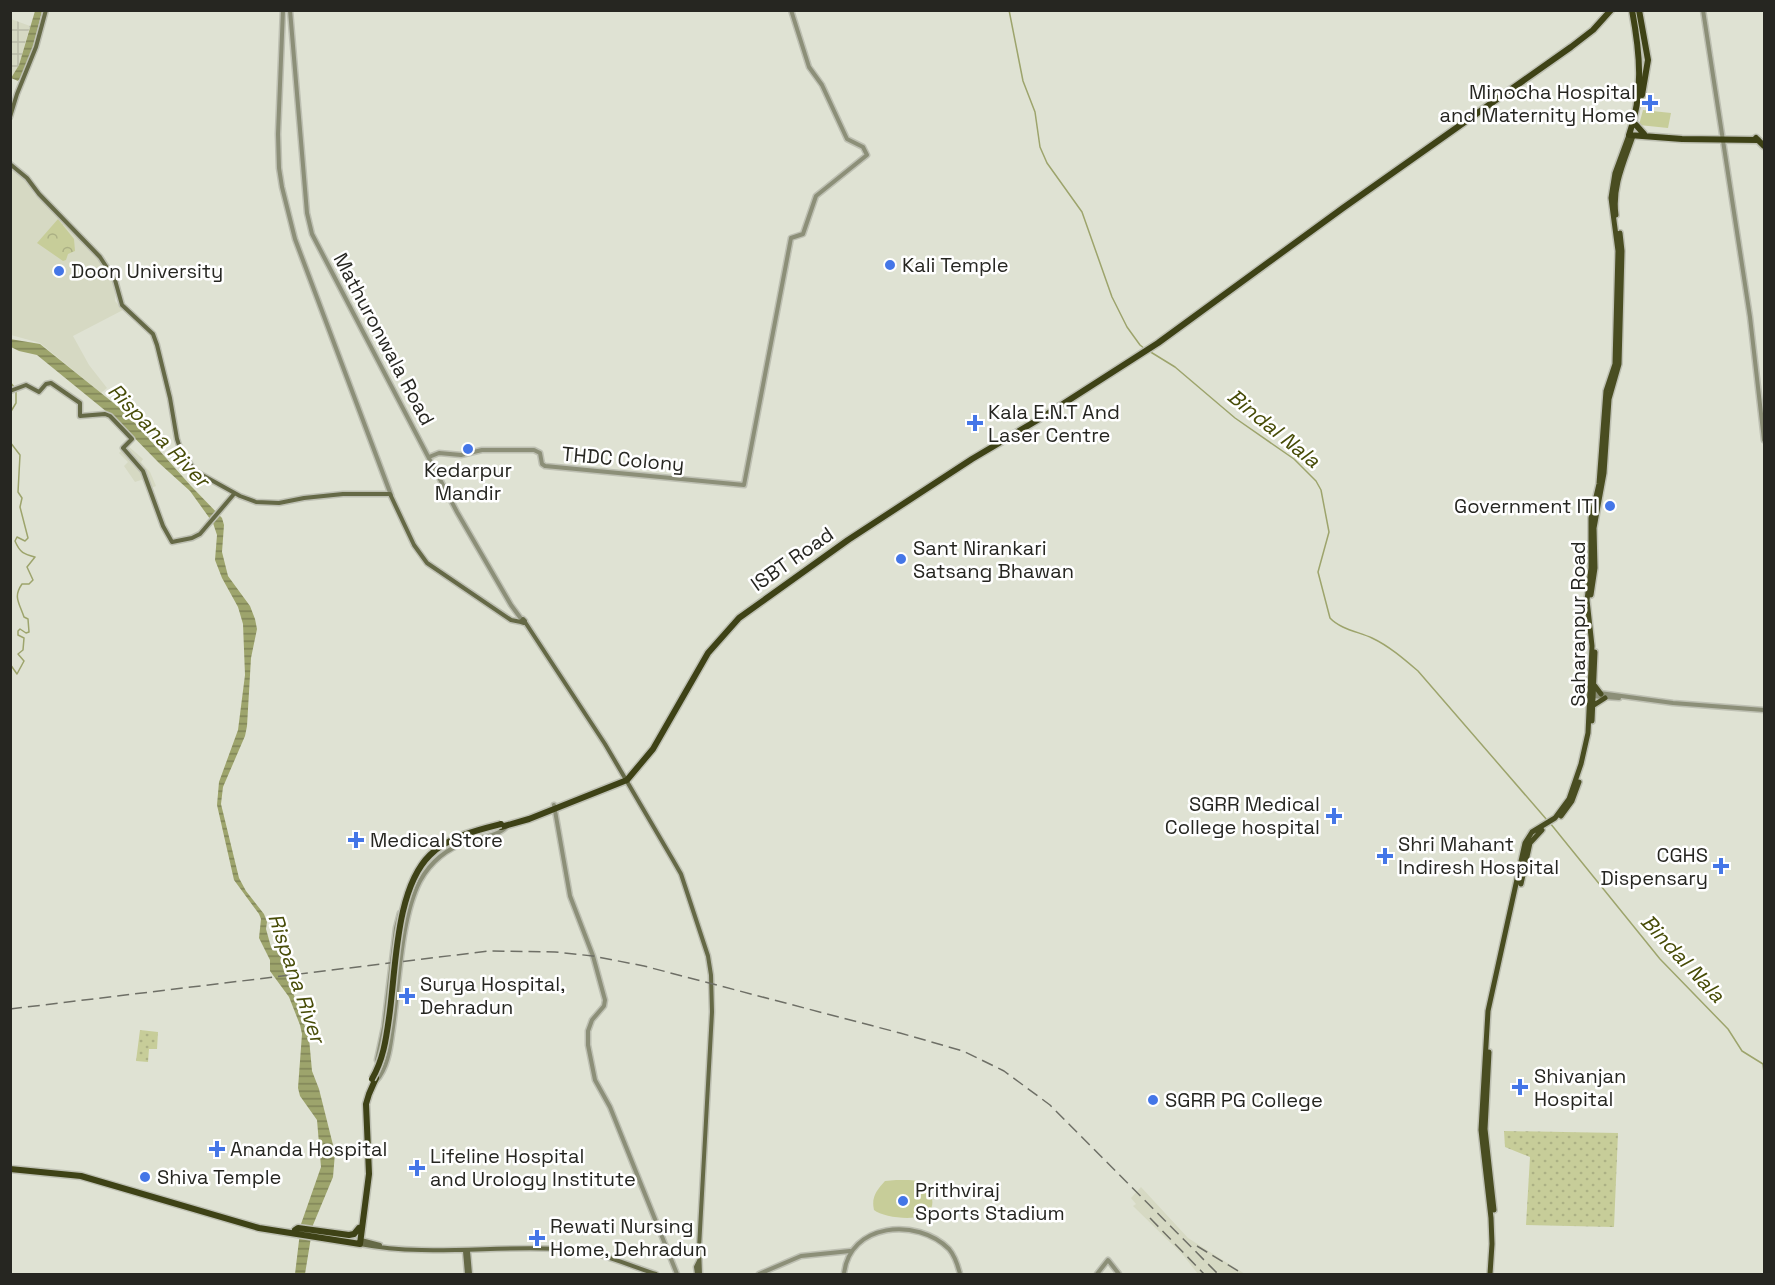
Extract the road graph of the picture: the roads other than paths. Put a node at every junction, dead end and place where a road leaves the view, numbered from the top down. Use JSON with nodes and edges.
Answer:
{"nodes":[{"id":1,"x":46,"y":10,"type":"edge"},
{"id":2,"x":283,"y":10,"type":"edge"},
{"id":3,"x":290,"y":10,"type":"edge"},
{"id":4,"x":791,"y":10,"type":"edge"},
{"id":5,"x":1608,"y":10,"type":"edge"},
{"id":6,"x":1635,"y":10,"type":"edge"},
{"id":7,"x":1703,"y":10,"type":"edge"},
{"id":8,"x":1642,"y":87,"type":"junction"},
{"id":9,"x":10,"y":117,"type":"edge"},
{"id":10,"x":1636,"y":125,"type":"junction"},
{"id":11,"x":1451,"y":131,"type":"junction"},
{"id":12,"x":1631,"y":135,"type":"junction"},
{"id":13,"x":1643,"y":135,"type":"junction"},
{"id":14,"x":1723,"y":137,"type":"junction"},
{"id":15,"x":1764,"y":146,"type":"edge"},
{"id":16,"x":10,"y":164,"type":"edge"},
{"id":17,"x":10,"y":391,"type":"edge"},
{"id":18,"x":1764,"y":440,"type":"edge"},
{"id":19,"x":429,"y":457,"type":"junction"},
{"id":20,"x":234,"y":494,"type":"junction"},
{"id":21,"x":391,"y":495,"type":"junction"},
{"id":22,"x":523,"y":621,"type":"junction"},
{"id":23,"x":1593,"y":693,"type":"junction"},
{"id":24,"x":1603,"y":696,"type":"junction"},
{"id":25,"x":1594,"y":706,"type":"junction"},
{"id":26,"x":1764,"y":710,"type":"edge"},
{"id":27,"x":627,"y":779,"type":"junction"},
{"id":28,"x":554,"y":807,"type":"junction"},
{"id":29,"x":1554,"y":821,"type":"junction"},
{"id":30,"x":504,"y":825,"type":"junction"},
{"id":31,"x":373,"y":1081,"type":"junction"},
{"id":32,"x":10,"y":1168,"type":"edge"},
{"id":33,"x":359,"y":1228,"type":"junction"},
{"id":34,"x":298,"y":1231,"type":"junction"},
{"id":35,"x":359,"y":1241,"type":"junction"},
{"id":36,"x":466,"y":1251,"type":"junction"},
{"id":37,"x":851,"y":1251,"type":"junction"},
{"id":38,"x":469,"y":1275,"type":"edge"},
{"id":39,"x":656,"y":1275,"type":"edge"},
{"id":40,"x":677,"y":1275,"type":"edge"},
{"id":41,"x":698,"y":1275,"type":"edge"},
{"id":42,"x":759,"y":1275,"type":"edge"},
{"id":43,"x":844,"y":1275,"type":"edge"},
{"id":44,"x":960,"y":1275,"type":"edge"},
{"id":45,"x":1097,"y":1275,"type":"edge"},
{"id":46,"x":1119,"y":1275,"type":"edge"},
{"id":47,"x":1491,"y":1275,"type":"edge"}],
"edges":[{"from":1,"to":9,"type":"main road"},
{"from":2,"to":21,"type":"street"},
{"from":3,"to":19,"type":"street","name":"Mathuronwala Road"},
{"from":4,"to":19,"type":"street","name":"THDC Colony"},
{"from":5,"to":11,"type":"highway"},
{"from":5,"to":11,"type":"highway"},
{"from":6,"to":8,"type":"highway"},
{"from":7,"to":14,"type":"street"},
{"from":8,"to":10,"type":"highway"},
{"from":8,"to":12,"type":"highway"},
{"from":10,"to":12,"type":"highway"},
{"from":10,"to":13,"type":"highway"},
{"from":11,"to":27,"type":"highway","name":"ISBT Road"},
{"from":12,"to":13,"type":"highway"},
{"from":12,"to":23,"type":"main road","name":"Saharanpur Road"},
{"from":13,"to":14,"type":"highway"},
{"from":14,"to":15,"type":"highway"},
{"from":14,"to":18,"type":"street"},
{"from":16,"to":20,"type":"main road"},
{"from":17,"to":20,"type":"main road"},
{"from":19,"to":22,"type":"street","name":"Mathuronwala Road"},
{"from":20,"to":21,"type":"main road"},
{"from":21,"to":22,"type":"main road"},
{"from":22,"to":27,"type":"main road"},
{"from":23,"to":24,"type":"main road"},
{"from":23,"to":24,"type":"street"},
{"from":23,"to":25,"type":"main road","name":"Saharanpur Road"},
{"from":23,"to":29,"type":"main road","name":"Saharanpur Road"},
{"from":24,"to":25,"type":"main road"},
{"from":24,"to":26,"type":"street"},
{"from":25,"to":29,"type":"main road","name":"Saharanpur Road"},
{"from":27,"to":28,"type":"highway","name":"ISBT Road"},
{"from":27,"to":41,"type":"main road"},
{"from":28,"to":30,"type":"highway","name":"ISBT Road"},
{"from":28,"to":30,"type":"highway"},
{"from":28,"to":40,"type":"street"},
{"from":29,"to":47,"type":"main road"},
{"from":30,"to":31,"type":"highway","bridge":true},
{"from":31,"to":33,"type":"highway"},
{"from":31,"to":35,"type":"highway"},
{"from":32,"to":34,"type":"highway"},
{"from":33,"to":34,"type":"highway"},
{"from":33,"to":35,"type":"highway"},
{"from":34,"to":35,"type":"highway"},
{"from":35,"to":36,"type":"main road"},
{"from":36,"to":38,"type":"main road"},
{"from":36,"to":39,"type":"main road"},
{"from":37,"to":42,"type":"street"},
{"from":37,"to":43,"type":"street"},
{"from":37,"to":44,"type":"street"},
{"from":45,"to":46,"type":"street"}]}
